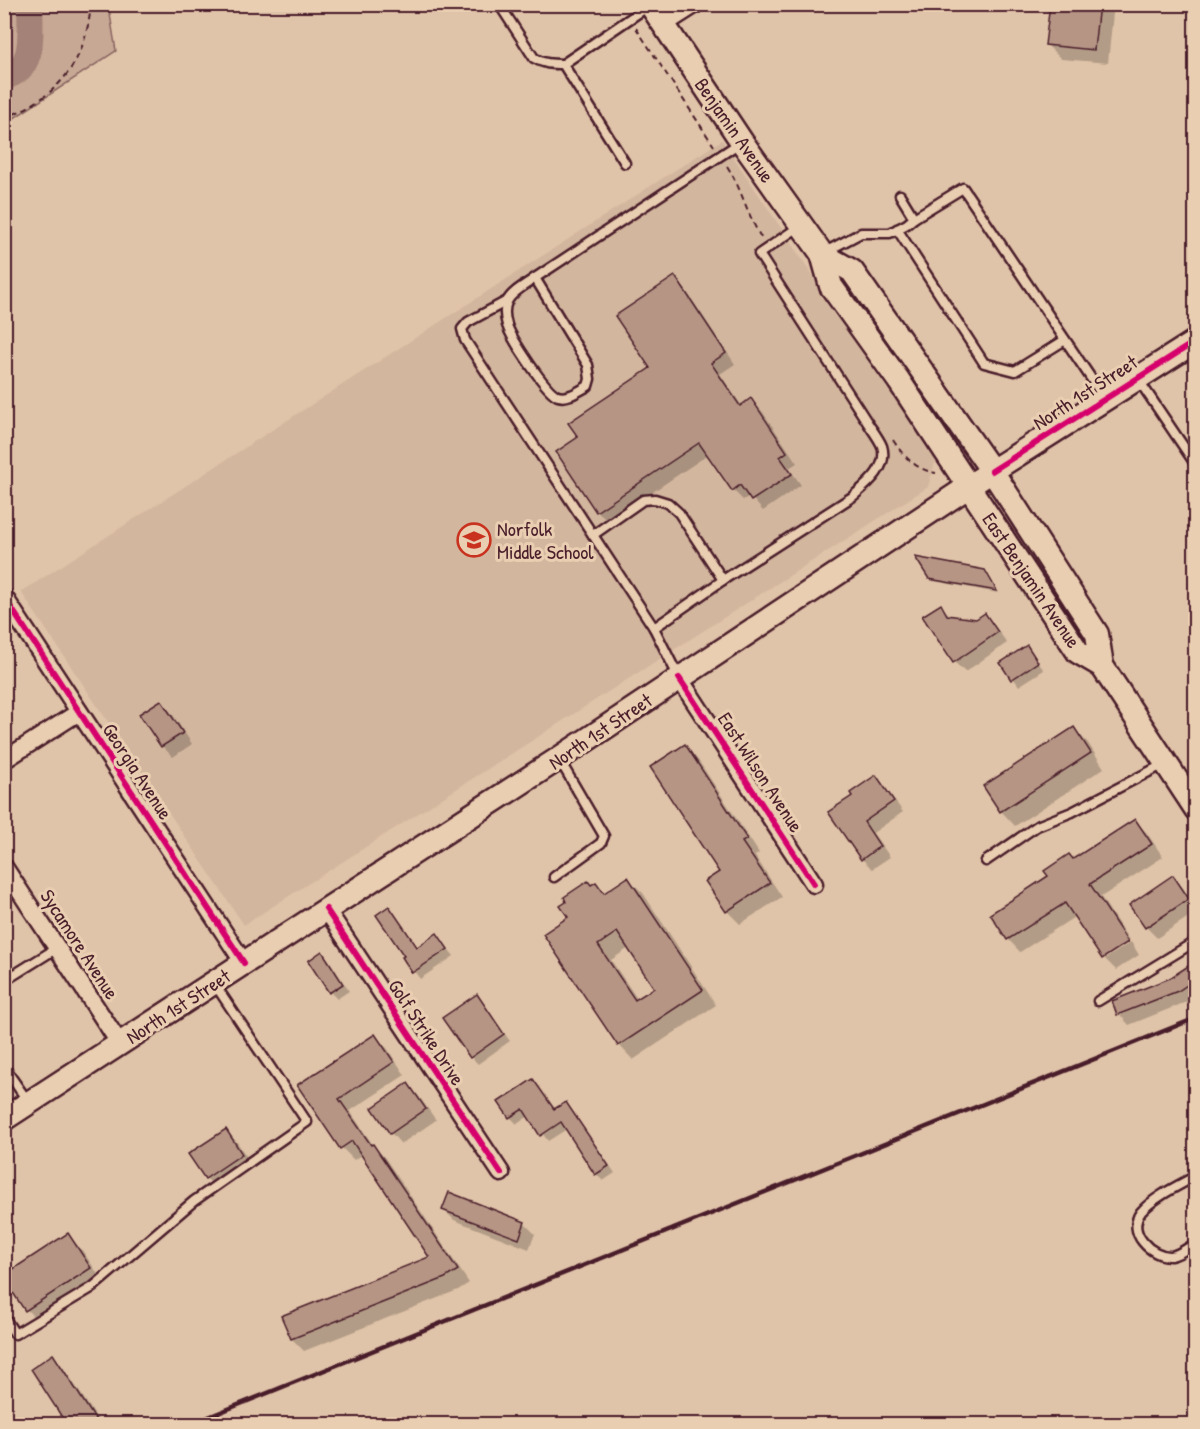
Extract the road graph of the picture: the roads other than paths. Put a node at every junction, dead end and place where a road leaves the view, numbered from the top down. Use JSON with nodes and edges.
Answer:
{"nodes":[{"id":1,"x":499,"y":4,"type":"edge"},
{"id":2,"x":696,"y":4,"type":"edge"},
{"id":3,"x":650,"y":5,"type":"edge"},
{"id":4,"x":663,"y":25,"type":"junction"},
{"id":5,"x":563,"y":64,"type":"junction"},
{"id":6,"x":742,"y":142,"type":"junction"},
{"id":7,"x":625,"y":162,"type":"dead end"},
{"id":8,"x":900,"y":195,"type":"dead end"},
{"id":9,"x":914,"y":218,"type":"junction"},
{"id":10,"x":802,"y":225,"type":"junction"},
{"id":11,"x":897,"y":230,"type":"junction"},
{"id":12,"x":822,"y":254,"type":"junction"},
{"id":13,"x":535,"y":278,"type":"junction"},
{"id":14,"x":507,"y":302,"type":"junction"},
{"id":15,"x":1065,"y":340,"type":"junction"},
{"id":16,"x":1196,"y":341,"type":"edge"},
{"id":17,"x":1138,"y":378,"type":"junction"},
{"id":18,"x":1105,"y":399,"type":"junction"},
{"id":19,"x":1196,"y":465,"type":"edge"},
{"id":20,"x":992,"y":471,"type":"junction"},
{"id":21,"x":969,"y":486,"type":"junction"},
{"id":22,"x":593,"y":535,"type":"junction"},
{"id":23,"x":723,"y":580,"type":"junction"},
{"id":24,"x":4,"y":597,"type":"edge"},
{"id":25,"x":654,"y":628,"type":"junction"},
{"id":26,"x":1102,"y":666,"type":"junction"},
{"id":27,"x":680,"y":678,"type":"junction"},
{"id":28,"x":79,"y":712,"type":"junction"},
{"id":29,"x":4,"y":759,"type":"edge"},
{"id":30,"x":558,"y":759,"type":"junction"},
{"id":31,"x":1166,"y":763,"type":"junction"},
{"id":32,"x":1196,"y":809,"type":"edge"},
{"id":33,"x":986,"y":861,"type":"dead end"},
{"id":34,"x":4,"y":867,"type":"edge"},
{"id":35,"x":554,"y":877,"type":"dead end"},
{"id":36,"x":814,"y":884,"type":"dead end"},
{"id":37,"x":326,"y":909,"type":"junction"},
{"id":38,"x":1196,"y":941,"type":"edge"},
{"id":39,"x":57,"y":948,"type":"junction"},
{"id":40,"x":244,"y":963,"type":"junction"},
{"id":41,"x":4,"y":981,"type":"edge"},
{"id":42,"x":214,"y":983,"type":"junction"},
{"id":43,"x":1098,"y":1001,"type":"dead end"},
{"id":44,"x":120,"y":1044,"type":"junction"},
{"id":45,"x":4,"y":1067,"type":"edge"},
{"id":46,"x":30,"y":1103,"type":"junction"},
{"id":47,"x":4,"y":1119,"type":"edge"},
{"id":48,"x":501,"y":1173,"type":"dead end"},
{"id":49,"x":1196,"y":1176,"type":"edge"},
{"id":50,"x":1196,"y":1243,"type":"edge"},
{"id":51,"x":4,"y":1317,"type":"edge"}],
"edges":[{"from":1,"to":5,"type":"lane"},
{"from":2,"to":4,"type":"street"},
{"from":3,"to":4,"type":"main road","name":"Benjamin Avenue"},
{"from":3,"to":5,"type":"lane"},
{"from":4,"to":6,"type":"main road","name":"Benjamin Avenue"},
{"from":5,"to":7,"type":"lane"},
{"from":6,"to":10,"type":"main road","name":"Benjamin Avenue"},
{"from":6,"to":13,"type":"lane"},
{"from":8,"to":9,"type":"lane"},
{"from":9,"to":11,"type":"lane"},
{"from":9,"to":15,"type":"lane"},
{"from":10,"to":12,"type":"main road","name":"Benjamin Avenue"},
{"from":10,"to":23,"type":"lane"},
{"from":11,"to":12,"type":"lane"},
{"from":11,"to":15,"type":"lane"},
{"from":12,"to":20,"type":"main road","name":"Benjamin Avenue"},
{"from":12,"to":21,"type":"main road","name":"Benjamin Avenue"},
{"from":13,"to":14,"type":"lane"},
{"from":13,"to":14,"type":"lane"},
{"from":14,"to":22,"type":"lane"},
{"from":15,"to":18,"type":"lane"},
{"from":16,"to":17,"type":"main road","name":"North 1st Street"},
{"from":17,"to":18,"type":"main road","name":"North 1st Street"},
{"from":17,"to":19,"type":"lane"},
{"from":18,"to":20,"type":"main road","name":"North 1st Street"},
{"from":20,"to":21,"type":"main road","name":"North 1st Street"},
{"from":20,"to":26,"type":"main road","name":"East Benjamin Avenue"},
{"from":21,"to":26,"type":"main road","name":"East Benjamin Avenue"},
{"from":21,"to":27,"type":"main road","name":"North 1st Street"},
{"from":22,"to":23,"type":"lane"},
{"from":22,"to":25,"type":"lane"},
{"from":23,"to":25,"type":"lane"},
{"from":24,"to":28,"type":"street","name":"Georgia Avenue"},
{"from":25,"to":27,"type":"lane"},
{"from":26,"to":31,"type":"main road","name":"East Benjamin Avenue"},
{"from":27,"to":30,"type":"main road","name":"North 1st Street"},
{"from":27,"to":36,"type":"street","name":"East Wilson Avenue"},
{"from":28,"to":29,"type":"street"},
{"from":28,"to":40,"type":"street","name":"Georgia Avenue"},
{"from":30,"to":35,"type":"lane"},
{"from":30,"to":37,"type":"main road","name":"North 1st Street"},
{"from":31,"to":32,"type":"main road","name":"East Benjamin Avenue"},
{"from":31,"to":33,"type":"lane"},
{"from":34,"to":39,"type":"street","name":"Sycamore Avenue"},
{"from":37,"to":40,"type":"main road","name":"North 1st Street"},
{"from":37,"to":48,"type":"street","name":"Golf Strike Drive"},
{"from":38,"to":43,"type":"lane"},
{"from":39,"to":41,"type":"lane"},
{"from":39,"to":44,"type":"street","name":"Sycamore Avenue"},
{"from":40,"to":42,"type":"main road","name":"North 1st Street"},
{"from":42,"to":44,"type":"main road","name":"North 1st Street"},
{"from":42,"to":51,"type":"lane"},
{"from":44,"to":46,"type":"main road","name":"North 1st Street"},
{"from":45,"to":46,"type":"lane"},
{"from":46,"to":47,"type":"main road","name":"North 1st Street"},
{"from":49,"to":50,"type":"lane"}]}
